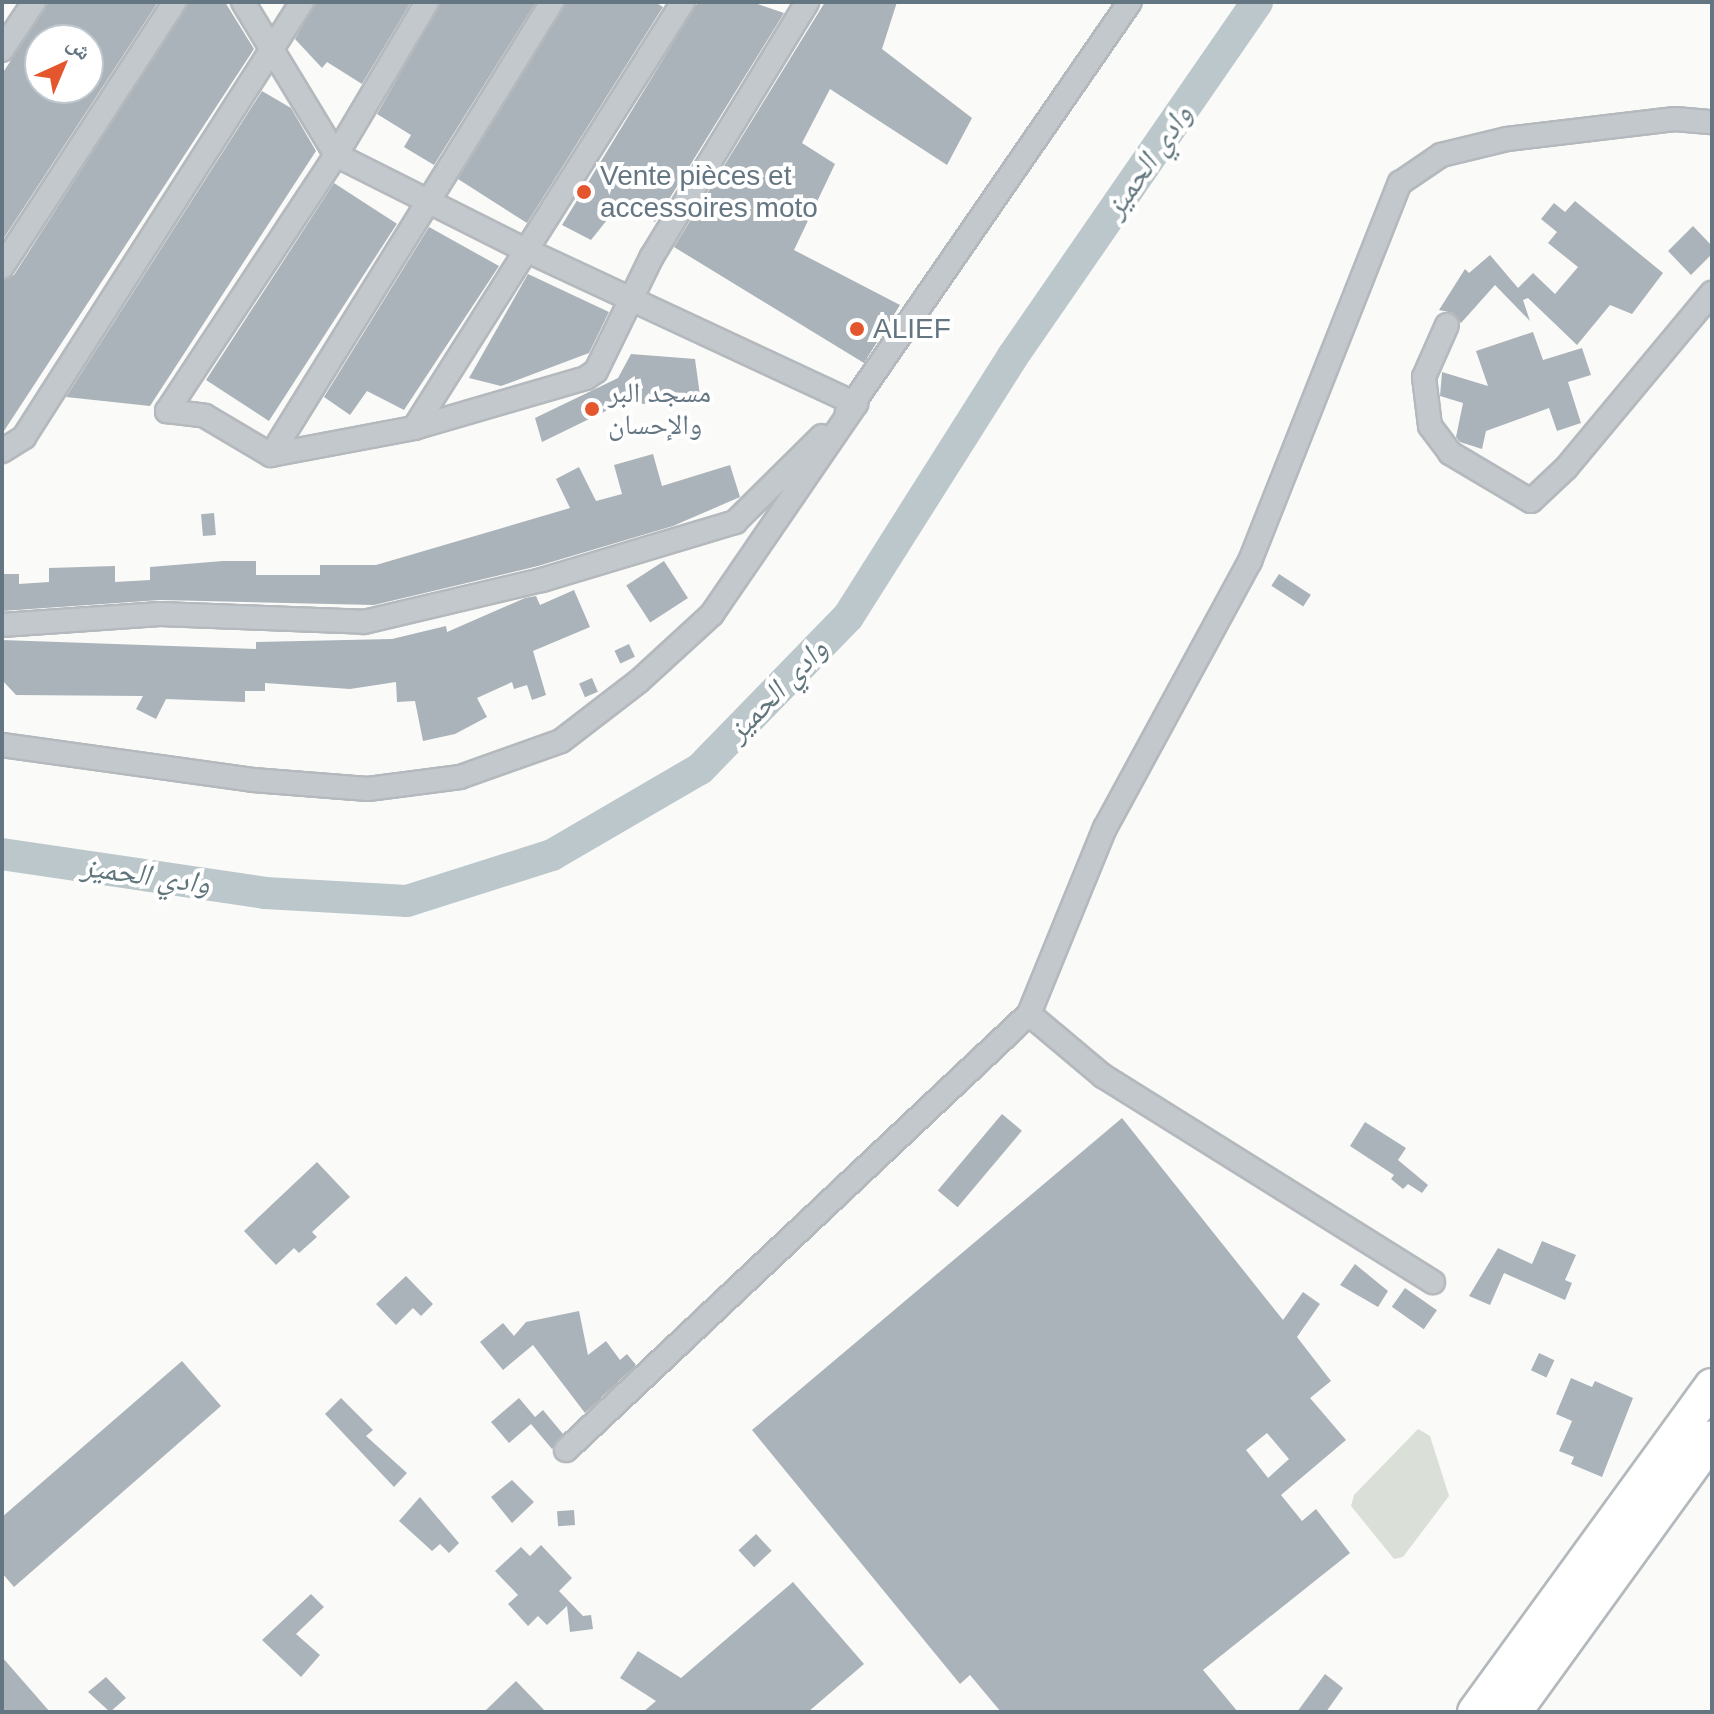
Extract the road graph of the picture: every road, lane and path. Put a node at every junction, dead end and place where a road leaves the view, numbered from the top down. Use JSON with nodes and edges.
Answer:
{"nodes":[{"id":1,"x":34,"y":2,"type":"edge"},
{"id":2,"x":175,"y":2,"type":"edge"},
{"id":3,"x":243,"y":2,"type":"edge"},
{"id":4,"x":302,"y":2,"type":"edge"},
{"id":5,"x":427,"y":2,"type":"edge"},
{"id":6,"x":552,"y":2,"type":"edge"},
{"id":7,"x":683,"y":2,"type":"edge"},
{"id":8,"x":807,"y":2,"type":"edge"},
{"id":9,"x":1130,"y":2,"type":"edge"},
{"id":10,"x":272,"y":49,"type":"junction"},
{"id":11,"x":2,"y":50,"type":"edge"},
{"id":12,"x":1712,"y":122,"type":"edge"},
{"id":13,"x":336,"y":155,"type":"junction"},
{"id":14,"x":427,"y":202,"type":"junction"},
{"id":15,"x":523,"y":249,"type":"junction"},
{"id":16,"x":2,"y":267,"type":"edge"},
{"id":17,"x":1712,"y":293,"type":"edge"},
{"id":18,"x":630,"y":299,"type":"junction"},
{"id":19,"x":1447,"y":325,"type":"dead end"},
{"id":20,"x":856,"y":404,"type":"junction"},
{"id":21,"x":414,"y":428,"type":"junction"},
{"id":22,"x":2,"y":451,"type":"edge"},
{"id":23,"x":271,"y":455,"type":"junction"},
{"id":24,"x":2,"y":625,"type":"edge"},
{"id":25,"x":2,"y":745,"type":"edge"},
{"id":26,"x":1029,"y":1014,"type":"junction"},
{"id":27,"x":1433,"y":1282,"type":"dead end"},
{"id":28,"x":1712,"y":1386,"type":"edge"},
{"id":29,"x":1712,"y":1438,"type":"edge"},
{"id":30,"x":566,"y":1450,"type":"dead end"},
{"id":31,"x":1475,"y":1712,"type":"edge"},
{"id":32,"x":1514,"y":1712,"type":"edge"}],
"edges":[{"from":1,"to":11,"type":"street"},
{"from":2,"to":16,"type":"street"},
{"from":3,"to":10,"type":"street"},
{"from":4,"to":10,"type":"street"},
{"from":5,"to":13,"type":"street"},
{"from":6,"to":14,"type":"street"},
{"from":7,"to":15,"type":"street"},
{"from":8,"to":18,"type":"street"},
{"from":9,"to":20,"type":"street"},
{"from":10,"to":13,"type":"street"},
{"from":10,"to":22,"type":"street"},
{"from":12,"to":26,"type":"street"},
{"from":13,"to":14,"type":"street"},
{"from":13,"to":23,"type":"street"},
{"from":14,"to":15,"type":"street"},
{"from":14,"to":23,"type":"street"},
{"from":15,"to":18,"type":"street"},
{"from":15,"to":21,"type":"street"},
{"from":17,"to":19,"type":"street"},
{"from":18,"to":20,"type":"street"},
{"from":18,"to":21,"type":"street"},
{"from":20,"to":24,"type":"street"},
{"from":20,"to":25,"type":"street"},
{"from":21,"to":23,"type":"street"},
{"from":26,"to":27,"type":"street"},
{"from":26,"to":30,"type":"street"},
{"from":28,"to":31,"type":"highway"},
{"from":29,"to":32,"type":"highway"}]}
